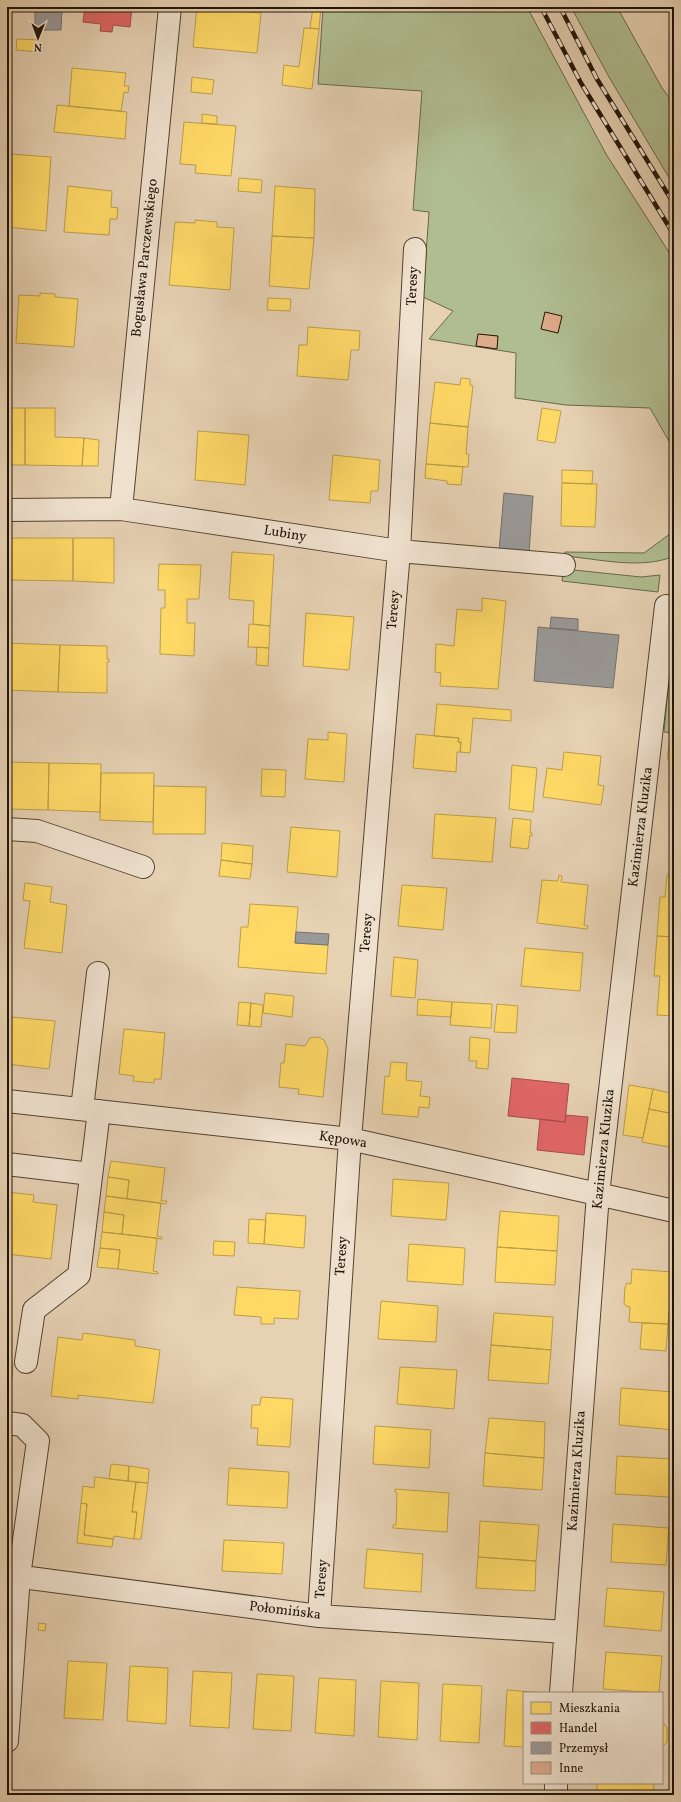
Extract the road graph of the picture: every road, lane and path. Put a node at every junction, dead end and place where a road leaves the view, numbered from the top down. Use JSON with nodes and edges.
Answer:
{"nodes":[{"id":1,"x":170,"y":7,"type":"edge"},
{"id":2,"x":415,"y":249,"type":"dead end"},
{"id":3,"x":121,"y":509,"type":"junction"},
{"id":4,"x":7,"y":510,"type":"edge"},
{"id":5,"x":399,"y":551,"type":"junction"},
{"id":6,"x":564,"y":565,"type":"dead end"},
{"id":7,"x":666,"y":606,"type":"dead end"},
{"id":8,"x":7,"y":829,"type":"edge"},
{"id":9,"x":142,"y":867,"type":"dead end"},
{"id":10,"x":98,"y":973,"type":"dead end"},
{"id":11,"x":7,"y":1101,"type":"edge"},
{"id":12,"x":91,"y":1110,"type":"junction"},
{"id":13,"x":350,"y":1139,"type":"junction"},
{"id":14,"x":7,"y":1164,"type":"edge"},
{"id":15,"x":91,"y":1174,"type":"junction"},
{"id":16,"x":598,"y":1194,"type":"junction"},
{"id":17,"x":674,"y":1211,"type":"edge"},
{"id":18,"x":26,"y":1362,"type":"dead end"},
{"id":19,"x":7,"y":1423,"type":"edge"},
{"id":20,"x":13,"y":1576,"type":"edge"},
{"id":21,"x":319,"y":1616,"type":"junction"},
{"id":22,"x":565,"y":1632,"type":"junction"},
{"id":23,"x":561,"y":1692,"type":"edge"},
{"id":24,"x":7,"y":1741,"type":"edge"},
{"id":25,"x":556,"y":1784,"type":"edge"},
{"id":26,"x":556,"y":1795,"type":"edge"}],
"edges":[{"from":1,"to":3,"type":"street","name":"Bogusława Parczewskiego"},
{"from":2,"to":5,"type":"street","name":"Teresy"},
{"from":3,"to":4,"type":"street","name":"Lubiny"},
{"from":3,"to":5,"type":"street","name":"Lubiny"},
{"from":5,"to":6,"type":"street","name":"Lubiny"},
{"from":5,"to":13,"type":"street","name":"Teresy"},
{"from":7,"to":16,"type":"street","name":"Kazimierza Kluzika"},
{"from":8,"to":9,"type":"street"},
{"from":10,"to":12,"type":"street"},
{"from":11,"to":12,"type":"street","name":"Kępowa"},
{"from":12,"to":13,"type":"street","name":"Kępowa"},
{"from":12,"to":15,"type":"street"},
{"from":13,"to":16,"type":"street","name":"Kępowa"},
{"from":13,"to":21,"type":"street","name":"Teresy"},
{"from":14,"to":15,"type":"street"},
{"from":15,"to":18,"type":"street"},
{"from":16,"to":17,"type":"street","name":"Kępowa"},
{"from":16,"to":22,"type":"street","name":"Kazimierza Kluzika"},
{"from":19,"to":20,"type":"street"},
{"from":20,"to":21,"type":"street","name":"Połomińska"},
{"from":20,"to":24,"type":"street"},
{"from":21,"to":22,"type":"street","name":"Połomińska"},
{"from":22,"to":23,"type":"street","name":"Kazimierza Kluzika"},
{"from":25,"to":26,"type":"street"}]}
